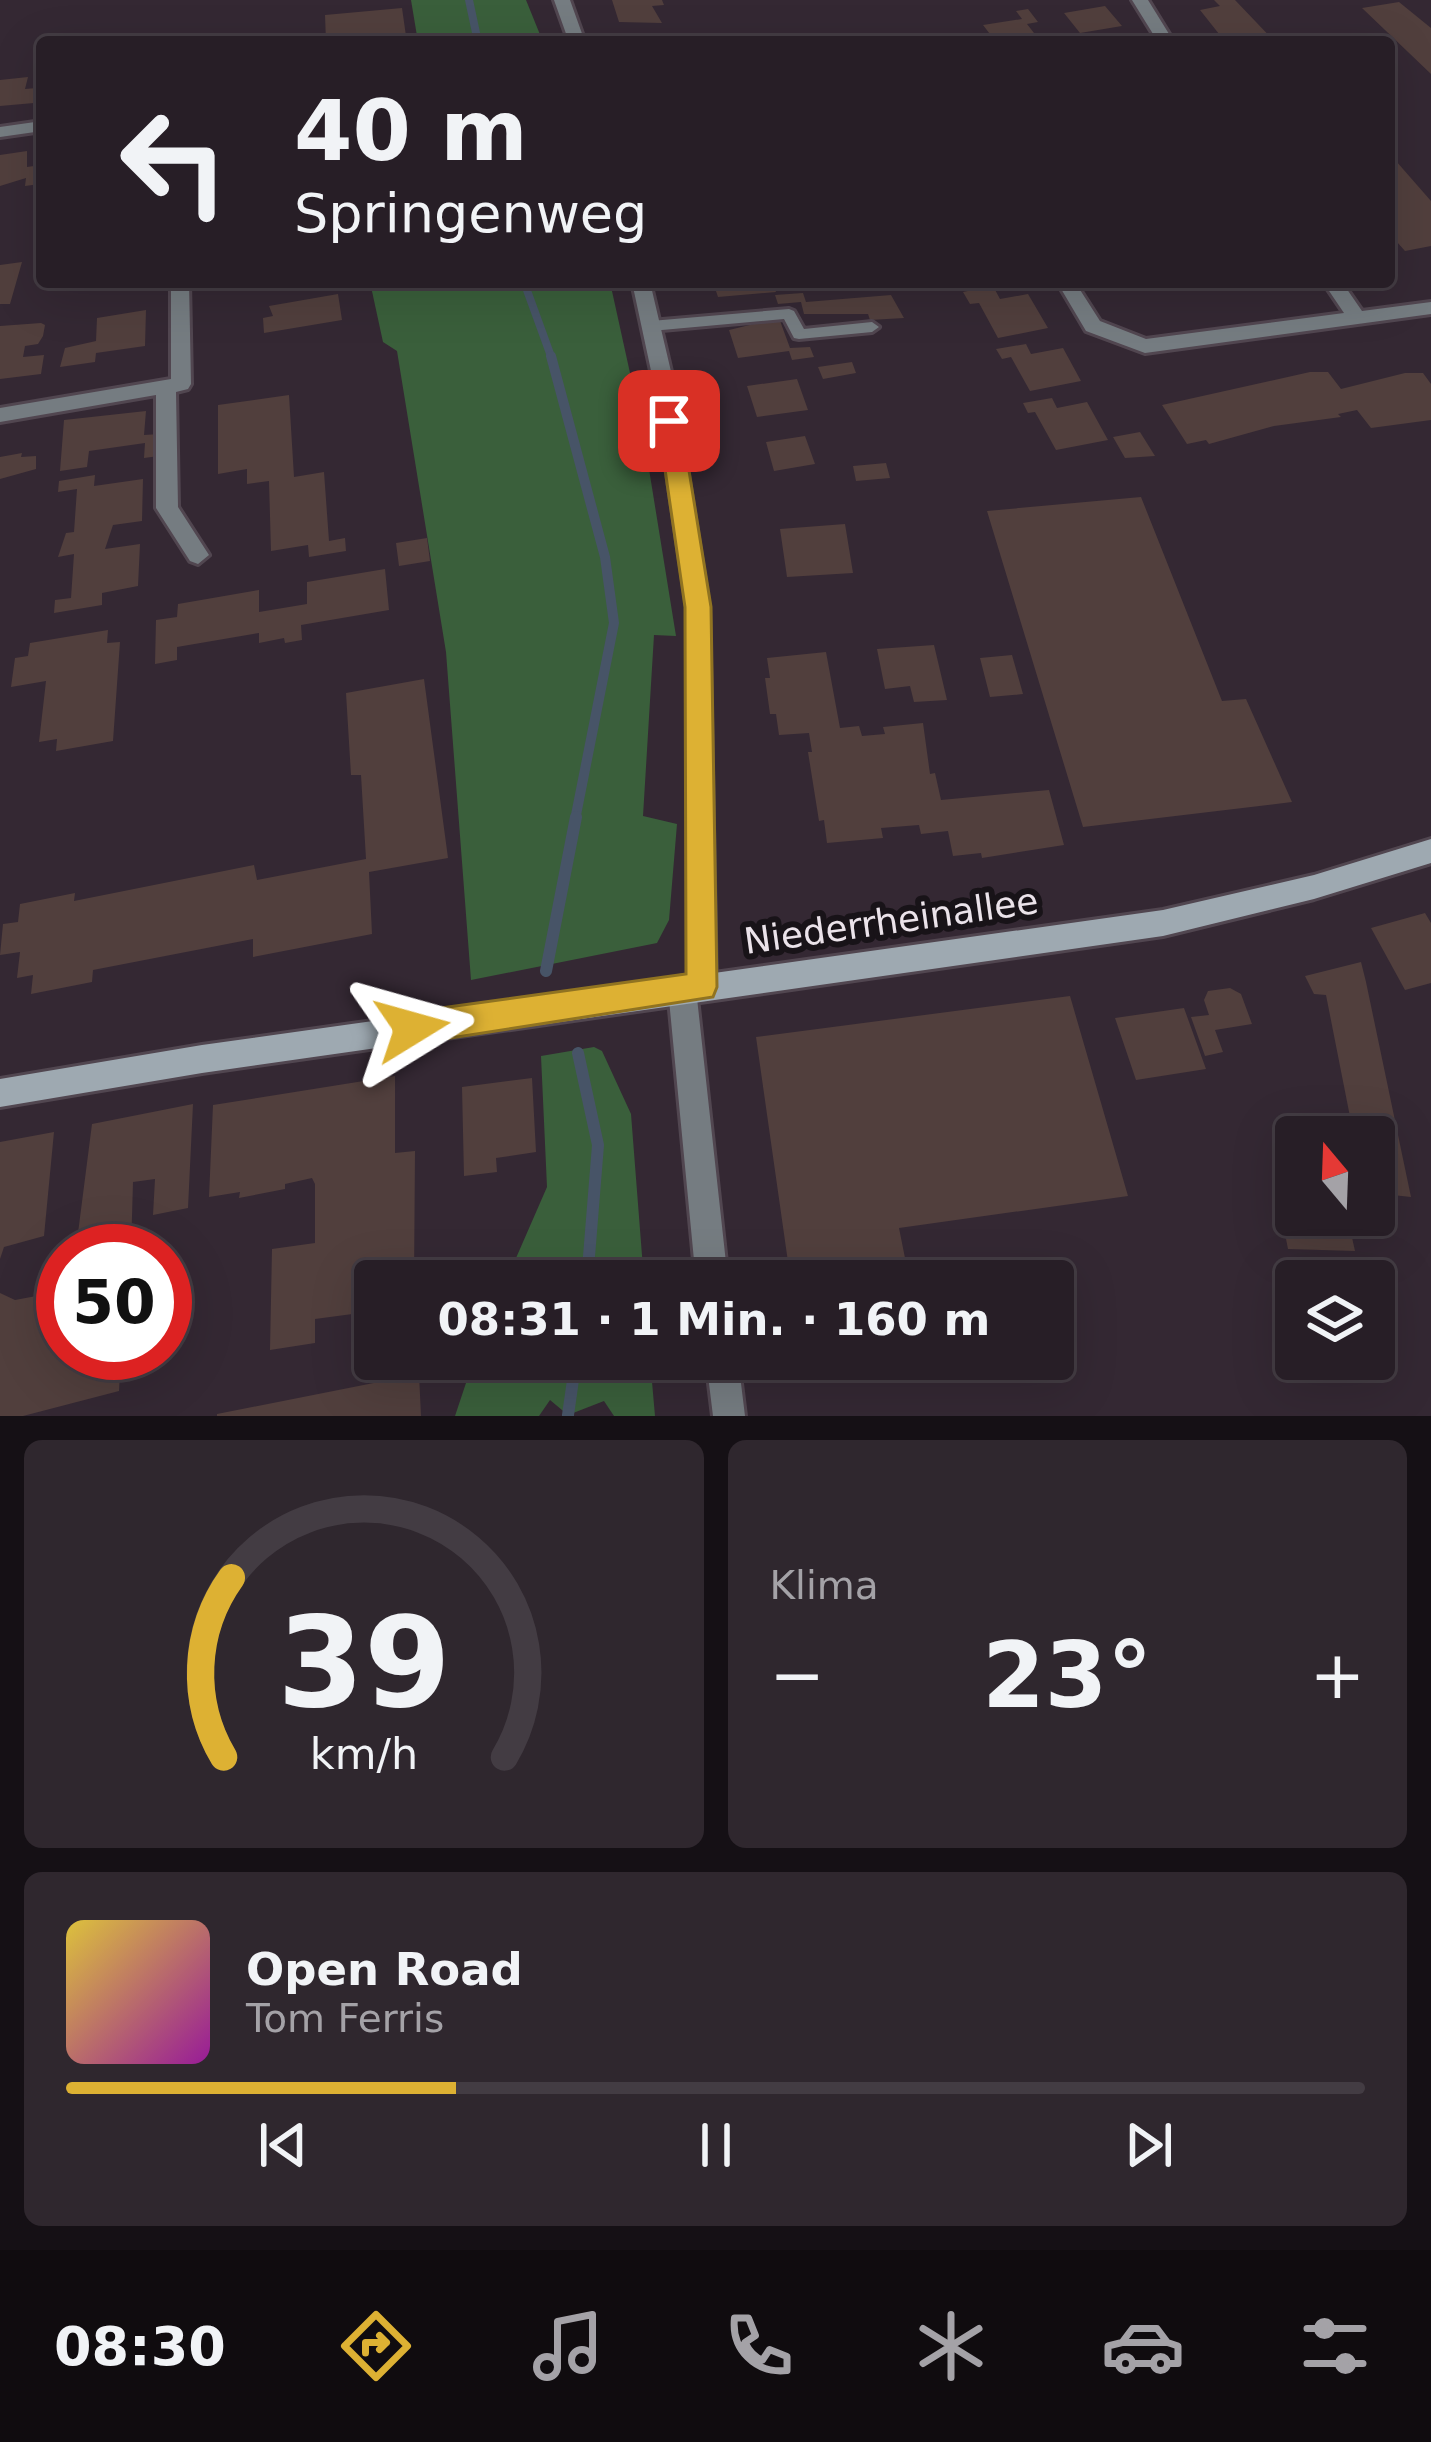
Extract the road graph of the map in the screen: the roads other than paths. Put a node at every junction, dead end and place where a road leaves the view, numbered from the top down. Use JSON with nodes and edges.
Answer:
{"nodes":[{"id":1,"x":562,"y":0,"type":"edge"},
{"id":2,"x":1140,"y":0,"type":"edge"},
{"id":3,"x":575,"y":36,"type":"edge"},
{"id":4,"x":1157,"y":36,"type":"edge"},
{"id":5,"x":36,"y":127,"type":"edge"},
{"id":6,"x":0,"y":132,"type":"edge"},
{"id":7,"x":180,"y":288,"type":"edge"},
{"id":8,"x":642,"y":288,"type":"edge"},
{"id":9,"x":1070,"y":288,"type":"edge"},
{"id":10,"x":1336,"y":288,"type":"edge"},
{"id":11,"x":1431,"y":308,"type":"edge"},
{"id":12,"x":1357,"y":317,"type":"junction"},
{"id":13,"x":651,"y":326,"type":"junction"},
{"id":14,"x":872,"y":327,"type":"dead end"},
{"id":15,"x":174,"y":385,"type":"junction"},
{"id":16,"x":0,"y":415,"type":"edge"},
{"id":17,"x":198,"y":555,"type":"dead end"},
{"id":18,"x":1431,"y":851,"type":"edge"},
{"id":19,"x":692,"y":988,"type":"junction"},
{"id":20,"x":0,"y":1093,"type":"edge"},
{"id":21,"x":711,"y":1260,"type":"edge"},
{"id":22,"x":725,"y":1380,"type":"edge"},
{"id":23,"x":729,"y":1416,"type":"edge"}],
"edges":[{"from":1,"to":3,"type":"street"},
{"from":2,"to":4,"type":"street"},
{"from":5,"to":6,"type":"street"},
{"from":7,"to":15,"type":"street"},
{"from":8,"to":13,"type":"street"},
{"from":9,"to":12,"type":"street"},
{"from":10,"to":12,"type":"street"},
{"from":11,"to":12,"type":"street"},
{"from":13,"to":14,"type":"lane"},
{"from":13,"to":19,"type":"street"},
{"from":15,"to":16,"type":"street"},
{"from":15,"to":17,"type":"street"},
{"from":18,"to":19,"type":"main road","name":"Niederrheinallee"},
{"from":19,"to":20,"type":"main road","name":"Niederrheinallee"},
{"from":19,"to":21,"type":"street"},
{"from":22,"to":23,"type":"street"}]}
